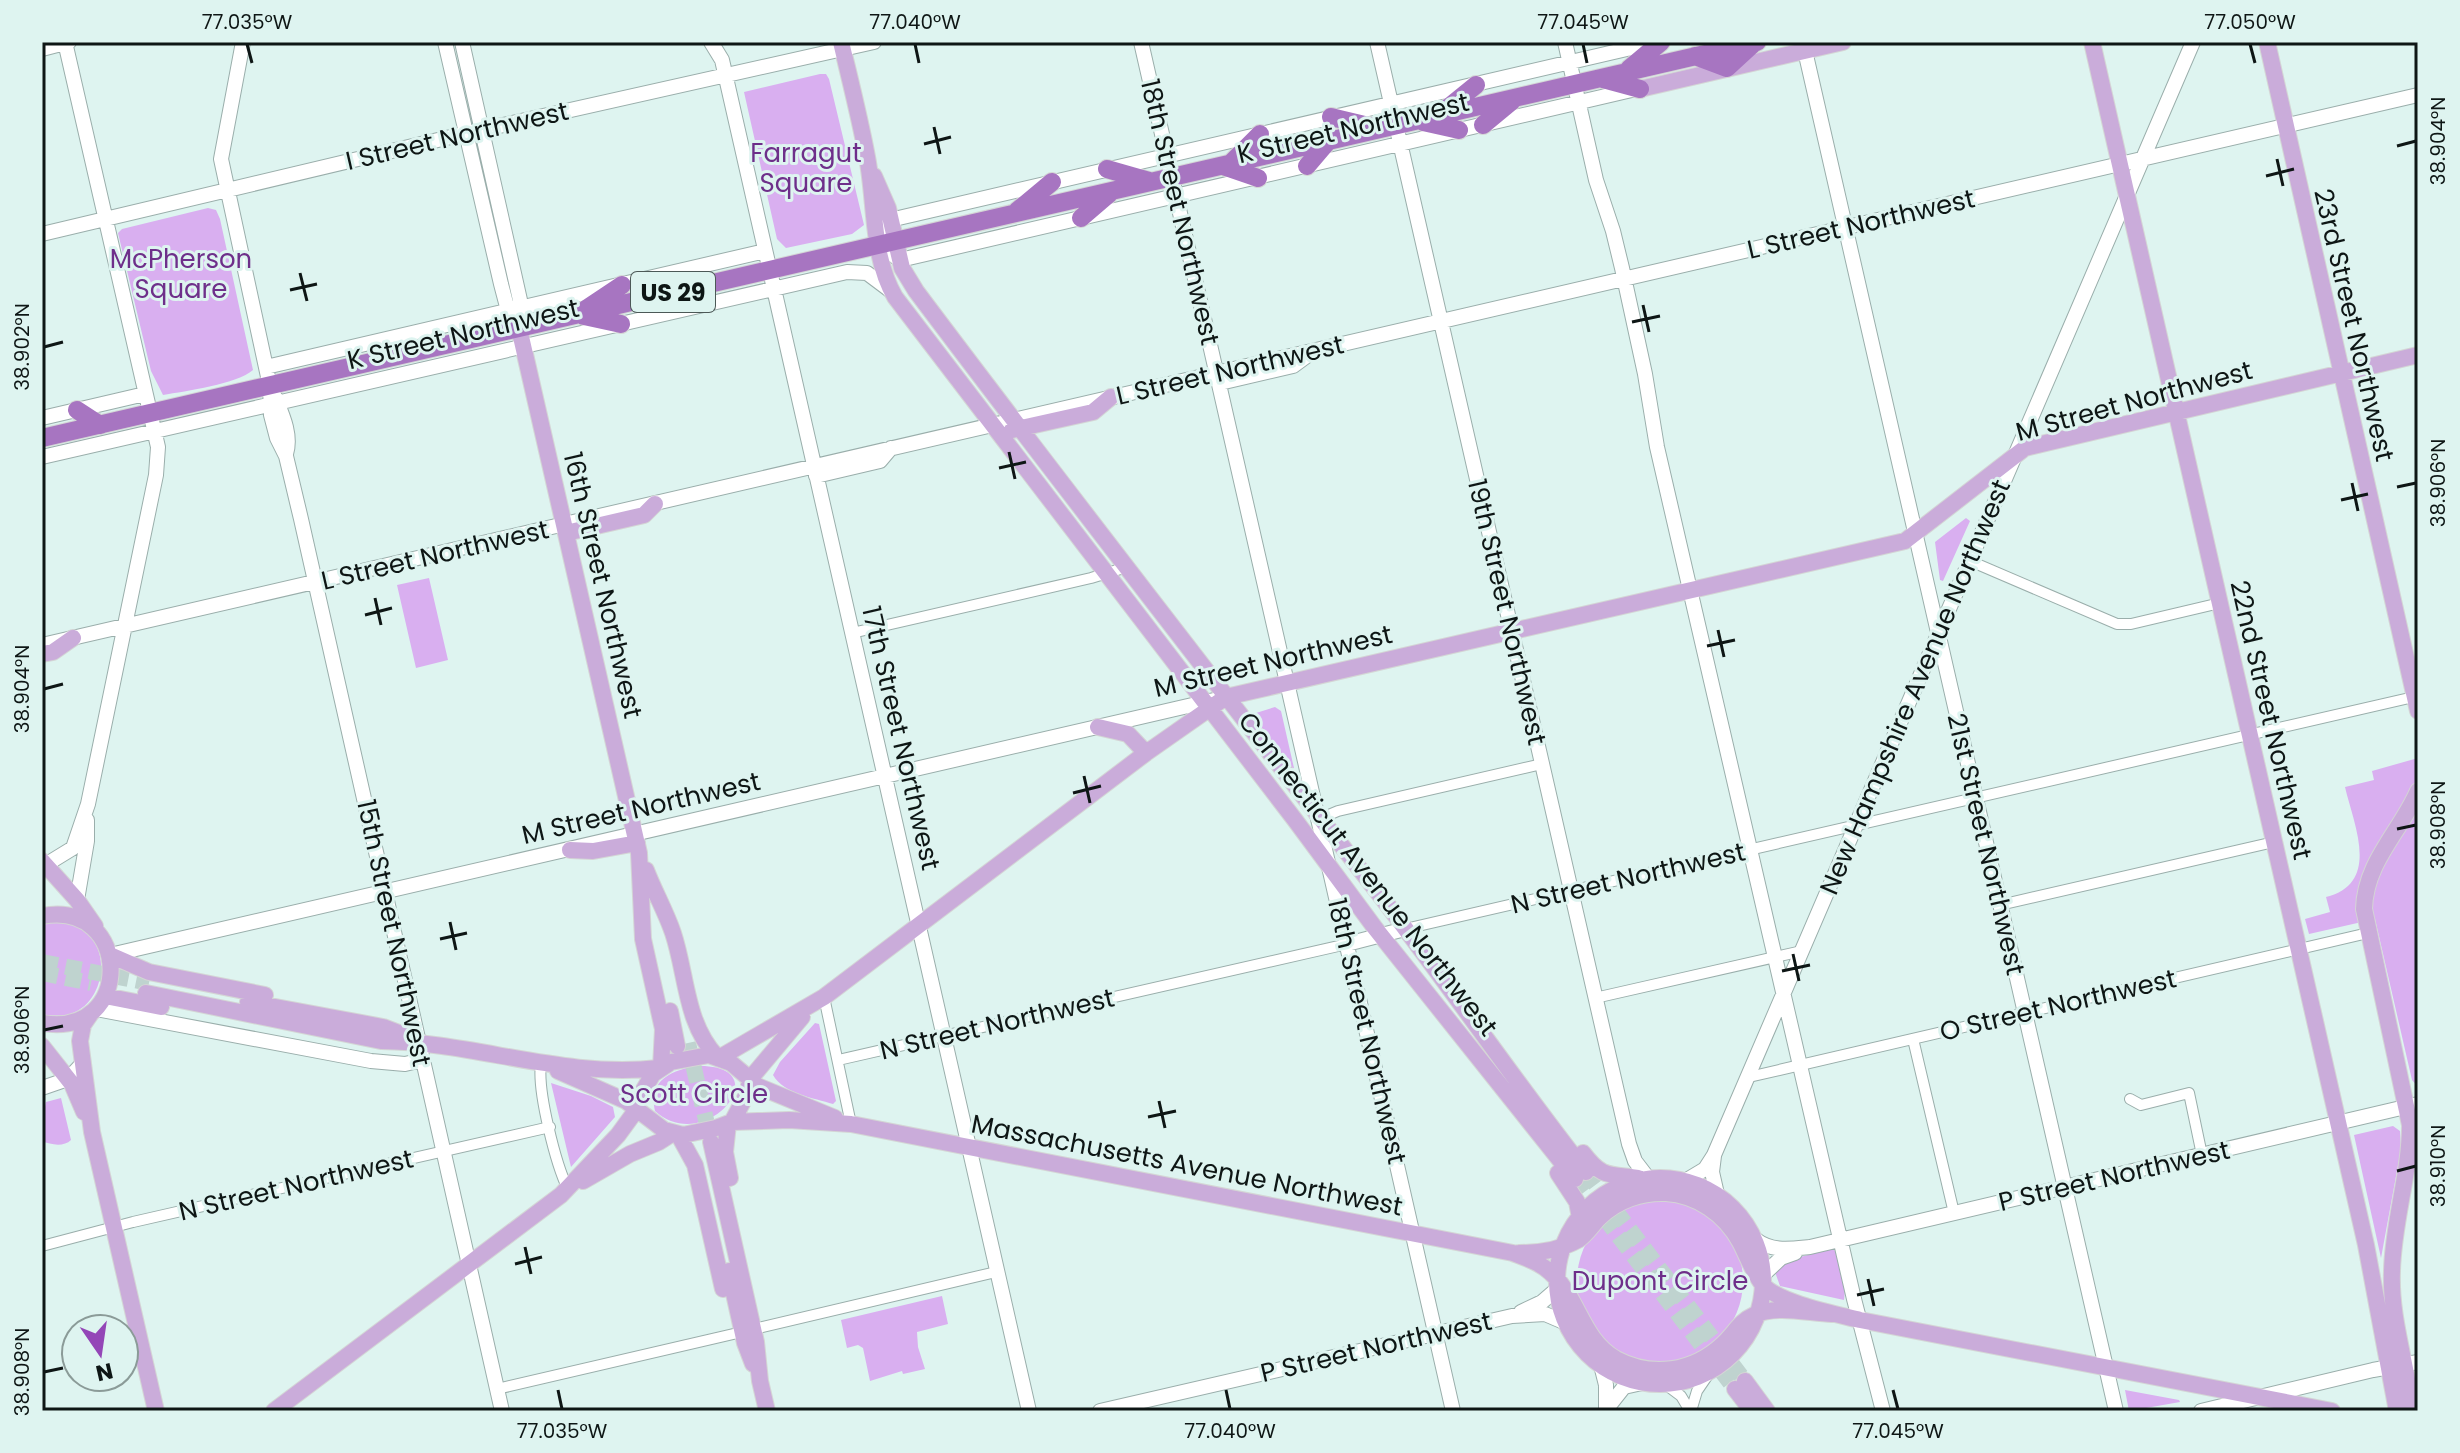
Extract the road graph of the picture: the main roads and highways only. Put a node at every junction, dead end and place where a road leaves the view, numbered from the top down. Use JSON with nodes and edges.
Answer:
{"nodes":[{"id":1,"x":66,"y":42,"type":"edge"},
{"id":2,"x":243,"y":42,"type":"edge"},
{"id":3,"x":445,"y":42,"type":"edge"},
{"id":4,"x":462,"y":42,"type":"edge"},
{"id":5,"x":711,"y":42,"type":"edge"},
{"id":6,"x":874,"y":42,"type":"edge"},
{"id":7,"x":1141,"y":42,"type":"edge"},
{"id":8,"x":1377,"y":42,"type":"edge"},
{"id":9,"x":1565,"y":42,"type":"edge"},
{"id":10,"x":1659,"y":42,"type":"edge"},
{"id":11,"x":1756,"y":42,"type":"edge"},
{"id":12,"x":1843,"y":42,"type":"edge"},
{"id":13,"x":2092,"y":42,"type":"edge"},
{"id":14,"x":2193,"y":42,"type":"edge"},
{"id":15,"x":2267,"y":42,"type":"edge"},
{"id":16,"x":841,"y":45,"type":"edge"},
{"id":17,"x":1726,"y":45,"type":"edge"},
{"id":18,"x":1804,"y":46,"type":"edge"},
{"id":19,"x":42,"y":49,"type":"edge"},
{"id":20,"x":1695,"y":56,"type":"junction"},
{"id":21,"x":1569,"y":63,"type":"junction"},
{"id":22,"x":1727,"y":68,"type":"junction"},
{"id":23,"x":1625,"y":72,"type":"junction"},
{"id":24,"x":725,"y":76,"type":"junction"},
{"id":25,"x":1600,"y":78,"type":"junction"},
{"id":26,"x":1574,"y":84,"type":"junction"},
{"id":27,"x":1476,"y":85,"type":"junction"},
{"id":28,"x":1640,"y":89,"type":"junction"},
{"id":29,"x":2418,"y":95,"type":"edge"},
{"id":30,"x":1519,"y":96,"type":"junction"},
{"id":31,"x":1578,"y":103,"type":"junction"},
{"id":32,"x":1392,"y":104,"type":"junction"},
{"id":33,"x":1438,"y":115,"type":"junction"},
{"id":34,"x":1331,"y":117,"type":"junction"},
{"id":35,"x":1416,"y":120,"type":"junction"},
{"id":36,"x":1483,"y":125,"type":"junction"},
{"id":37,"x":1388,"y":126,"type":"junction"},
{"id":38,"x":2285,"y":127,"type":"junction"},
{"id":39,"x":1459,"y":130,"type":"junction"},
{"id":40,"x":474,"y":132,"type":"junction"},
{"id":41,"x":1260,"y":134,"type":"junction"},
{"id":42,"x":1330,"y":139,"type":"junction"},
{"id":43,"x":1400,"y":144,"type":"junction"},
{"id":44,"x":1168,"y":155,"type":"junction"},
{"id":45,"x":2142,"y":159,"type":"junction"},
{"id":46,"x":868,"y":160,"type":"junction"},
{"id":47,"x":1226,"y":164,"type":"junction"},
{"id":48,"x":2120,"y":165,"type":"junction"},
{"id":49,"x":1307,"y":166,"type":"junction"},
{"id":50,"x":1107,"y":169,"type":"junction"},
{"id":51,"x":1258,"y":178,"type":"junction"},
{"id":52,"x":1151,"y":181,"type":"junction"},
{"id":53,"x":1052,"y":182,"type":"junction"},
{"id":54,"x":1174,"y":186,"type":"junction"},
{"id":55,"x":1113,"y":190,"type":"junction"},
{"id":56,"x":227,"y":191,"type":"junction"},
{"id":57,"x":2127,"y":195,"type":"junction"},
{"id":58,"x":1013,"y":214,"type":"junction"},
{"id":59,"x":1081,"y":218,"type":"junction"},
{"id":60,"x":106,"y":219,"type":"junction"},
{"id":61,"x":890,"y":220,"type":"junction"},
{"id":62,"x":1846,"y":227,"type":"junction"},
{"id":63,"x":42,"y":234,"type":"edge"},
{"id":64,"x":887,"y":243,"type":"junction"},
{"id":65,"x":765,"y":251,"type":"junction"},
{"id":66,"x":900,"y":260,"type":"junction"},
{"id":67,"x":1624,"y":278,"type":"junction"},
{"id":68,"x":772,"y":279,"type":"junction"},
{"id":69,"x":622,"y":285,"type":"junction"},
{"id":70,"x":891,"y":291,"type":"junction"},
{"id":71,"x":515,"y":310,"type":"junction"},
{"id":72,"x":577,"y":315,"type":"junction"},
{"id":73,"x":1441,"y":322,"type":"junction"},
{"id":74,"x":621,"y":324,"type":"junction"},
{"id":75,"x":521,"y":337,"type":"junction"},
{"id":76,"x":2418,"y":355,"type":"edge"},
{"id":77,"x":2341,"y":373,"type":"junction"},
{"id":78,"x":1218,"y":378,"type":"junction"},
{"id":79,"x":271,"y":390,"type":"junction"},
{"id":80,"x":145,"y":394,"type":"junction"},
{"id":81,"x":1111,"y":397,"type":"joint"},
{"id":82,"x":77,"y":410,"type":"junction"},
{"id":83,"x":2177,"y":412,"type":"junction"},
{"id":84,"x":42,"y":418,"type":"edge"},
{"id":85,"x":152,"y":422,"type":"junction"},
{"id":86,"x":1018,"y":424,"type":"junction"},
{"id":87,"x":100,"y":425,"type":"junction"},
{"id":88,"x":995,"y":429,"type":"junction"},
{"id":89,"x":45,"y":435,"type":"edge"},
{"id":90,"x":2015,"y":453,"type":"junction"},
{"id":91,"x":42,"y":457,"type":"edge"},
{"id":92,"x":815,"y":471,"type":"junction"},
{"id":93,"x":655,"y":504,"type":"joint"},
{"id":94,"x":565,"y":529,"type":"junction"},
{"id":95,"x":1915,"y":534,"type":"junction"},
{"id":96,"x":316,"y":587,"type":"junction"},
{"id":97,"x":1690,"y":591,"type":"junction"},
{"id":98,"x":124,"y":631,"type":"junction"},
{"id":99,"x":1511,"y":631,"type":"junction"},
{"id":100,"x":1937,"y":632,"type":"junction"},
{"id":101,"x":73,"y":638,"type":"junction"},
{"id":102,"x":42,"y":645,"type":"edge"},
{"id":103,"x":42,"y":654,"type":"edge"},
{"id":104,"x":1288,"y":682,"type":"junction"},
{"id":105,"x":1226,"y":697,"type":"junction"},
{"id":106,"x":2417,"y":701,"type":"edge"},
{"id":107,"x":1207,"y":705,"type":"junction"},
{"id":108,"x":1098,"y":727,"type":"junction"},
{"id":109,"x":1146,"y":753,"type":"junction"},
{"id":110,"x":886,"y":780,"type":"junction"},
{"id":111,"x":2418,"y":791,"type":"edge"},
{"id":112,"x":88,"y":804,"type":"junction"},
{"id":113,"x":1319,"y":819,"type":"junction"},
{"id":114,"x":637,"y":843,"type":"junction"},
{"id":115,"x":570,"y":850,"type":"joint"},
{"id":116,"x":43,"y":864,"type":"edge"},
{"id":117,"x":1330,"y":867,"type":"junction"},
{"id":118,"x":647,"y":887,"type":"junction"},
{"id":119,"x":386,"y":895,"type":"junction"},
{"id":120,"x":77,"y":900,"type":"junction"},
{"id":121,"x":42,"y":916,"type":"edge"},
{"id":122,"x":919,"y":925,"type":"junction"},
{"id":123,"x":1405,"y":929,"type":"junction"},
{"id":124,"x":100,"y":935,"type":"junction"},
{"id":125,"x":1381,"y":936,"type":"junction"},
{"id":126,"x":1347,"y":944,"type":"junction"},
{"id":127,"x":110,"y":955,"type":"junction"},
{"id":128,"x":147,"y":988,"type":"tunnel mouth"},
{"id":129,"x":1783,"y":993,"type":"junction"},
{"id":130,"x":824,"y":997,"type":"junction"},
{"id":131,"x":98,"y":1006,"type":"junction"},
{"id":132,"x":1442,"y":1014,"type":"junction"},
{"id":133,"x":1470,"y":1014,"type":"junction"},
{"id":134,"x":42,"y":1023,"type":"edge"},
{"id":135,"x":332,"y":1024,"type":"junction"},
{"id":136,"x":419,"y":1042,"type":"junction"},
{"id":137,"x":683,"y":1044,"type":"tunnel mouth"},
{"id":138,"x":42,"y":1046,"type":"edge"},
{"id":139,"x":718,"y":1057,"type":"junction"},
{"id":140,"x":422,"y":1060,"type":"junction"},
{"id":141,"x":83,"y":1063,"type":"junction"},
{"id":142,"x":541,"y":1064,"type":"junction"},
{"id":143,"x":660,"y":1067,"type":"junction"},
{"id":144,"x":68,"y":1079,"type":"junction"},
{"id":145,"x":750,"y":1081,"type":"junction"},
{"id":146,"x":42,"y":1088,"type":"edge"},
{"id":147,"x":2413,"y":1106,"type":"edge"},
{"id":148,"x":636,"y":1108,"type":"junction"},
{"id":149,"x":730,"y":1123,"type":"junction"},
{"id":150,"x":2339,"y":1123,"type":"junction"},
{"id":151,"x":851,"y":1124,"type":"junction"},
{"id":152,"x":92,"y":1132,"type":"junction"},
{"id":153,"x":675,"y":1133,"type":"junction"},
{"id":154,"x":2414,"y":1143,"type":"edge"},
{"id":155,"x":706,"y":1144,"type":"tunnel mouth"},
{"id":156,"x":968,"y":1147,"type":"junction"},
{"id":157,"x":1714,"y":1155,"type":"junction"},
{"id":158,"x":1644,"y":1178,"type":"junction"},
{"id":159,"x":1685,"y":1181,"type":"junction"},
{"id":160,"x":2065,"y":1187,"type":"junction"},
{"id":161,"x":568,"y":1189,"type":"junction"},
{"id":162,"x":1717,"y":1194,"type":"junction"},
{"id":163,"x":1580,"y":1218,"type":"junction"},
{"id":164,"x":1413,"y":1234,"type":"junction"},
{"id":165,"x":1755,"y":1239,"type":"junction"},
{"id":166,"x":1841,"y":1240,"type":"junction"},
{"id":167,"x":1563,"y":1246,"type":"junction"},
{"id":168,"x":1810,"y":1247,"type":"junction"},
{"id":169,"x":1513,"y":1253,"type":"junction"},
{"id":170,"x":468,"y":1264,"type":"junction"},
{"id":171,"x":1763,"y":1280,"type":"junction"},
{"id":172,"x":1557,"y":1284,"type":"junction"},
{"id":173,"x":2383,"y":1291,"type":"junction"},
{"id":174,"x":1759,"y":1313,"type":"junction"},
{"id":175,"x":1832,"y":1314,"type":"junction"},
{"id":176,"x":1512,"y":1316,"type":"junction"},
{"id":177,"x":1860,"y":1320,"type":"junction"},
{"id":178,"x":1566,"y":1323,"type":"junction"},
{"id":179,"x":748,"y":1330,"type":"junction"},
{"id":180,"x":1435,"y":1334,"type":"junction"},
{"id":181,"x":1601,"y":1365,"type":"junction"},
{"id":182,"x":2403,"y":1365,"type":"edge"},
{"id":183,"x":2106,"y":1367,"type":"junction"},
{"id":184,"x":1642,"y":1383,"type":"junction"},
{"id":185,"x":2256,"y":1397,"type":"junction"},
{"id":186,"x":1605,"y":1410,"type":"edge"},
{"id":187,"x":156,"y":1411,"type":"edge"},
{"id":188,"x":274,"y":1411,"type":"edge"},
{"id":189,"x":502,"y":1411,"type":"edge"},
{"id":190,"x":767,"y":1411,"type":"edge"},
{"id":191,"x":1029,"y":1411,"type":"edge"},
{"id":192,"x":1100,"y":1411,"type":"edge"},
{"id":193,"x":1453,"y":1411,"type":"edge"},
{"id":194,"x":1752,"y":1411,"type":"edge"},
{"id":195,"x":1767,"y":1411,"type":"edge"},
{"id":196,"x":1883,"y":1411,"type":"edge"},
{"id":197,"x":2116,"y":1411,"type":"edge"},
{"id":198,"x":2201,"y":1411,"type":"edge"},
{"id":199,"x":2332,"y":1411,"type":"edge"},
{"id":200,"x":2397,"y":1411,"type":"edge"},
{"id":201,"x":2412,"y":1411,"type":"edge"}],
"edges":[{"from":1,"to":19,"type":"main road"},
{"from":1,"to":60,"type":"main road"},
{"from":2,"to":56,"type":"main road","name":"15th Street Northwest"},
{"from":3,"to":40,"type":"main road","name":"16th Street Northwest"},
{"from":4,"to":40,"type":"main road","name":"16th Street Northwest"},
{"from":5,"to":24,"type":"main road"},
{"from":6,"to":16,"type":"main road","name":"I Street Northwest"},
{"from":7,"to":44,"type":"main road","name":"18th Street Northwest"},
{"from":8,"to":32,"type":"main road","name":"19th Street Northwest"},
{"from":9,"to":21,"type":"main road"},
{"from":10,"to":21,"type":"main road","name":"K Street Northwest"},
{"from":10,"to":23,"type":"highway"},
{"from":11,"to":17,"type":"highway","name":"K Street Northwest","number":"US 29"},
{"from":11,"to":22,"type":"highway"},
{"from":12,"to":18,"type":"main road","name":"K Street Northwest"},
{"from":13,"to":48,"type":"main road","name":"22nd Street Northwest"},
{"from":14,"to":45,"type":"main road","name":"New Hampshire Avenue Northwest"},
{"from":15,"to":38,"type":"main road","name":"23rd Street Northwest"},
{"from":16,"to":24,"type":"main road","name":"I Street Northwest"},
{"from":16,"to":46,"type":"main road"},
{"from":17,"to":20,"type":"highway","name":"K Street Northwest","number":"US 29"},
{"from":18,"to":22,"type":"main road","name":"K Street Northwest"},
{"from":18,"to":62,"type":"main road","name":"21st Street Northwest"},
{"from":20,"to":22,"type":"highway"},
{"from":20,"to":23,"type":"highway","name":"K Street Northwest","number":"US 29"},
{"from":21,"to":26,"type":"main road"},
{"from":21,"to":27,"type":"main road","name":"K Street Northwest"},
{"from":22,"to":28,"type":"main road","name":"K Street Northwest"},
{"from":23,"to":25,"type":"highway","name":"K Street Northwest","number":"US 29"},
{"from":24,"to":40,"type":"main road","name":"I Street Northwest"},
{"from":24,"to":65,"type":"main road","name":"17th Street Northwest"},
{"from":25,"to":26,"type":"highway","name":"K Street Northwest","number":"US 29"},
{"from":25,"to":28,"type":"highway"},
{"from":26,"to":30,"type":"highway","name":"K Street Northwest","number":"US 29"},
{"from":26,"to":31,"type":"main road"},
{"from":27,"to":32,"type":"main road","name":"K Street Northwest"},
{"from":27,"to":33,"type":"highway"},
{"from":28,"to":31,"type":"main road","name":"K Street Northwest"},
{"from":29,"to":38,"type":"main road","name":"L Street Northwest"},
{"from":30,"to":33,"type":"highway","name":"K Street Northwest","number":"US 29"},
{"from":30,"to":36,"type":"highway"},
{"from":31,"to":36,"type":"main road","name":"K Street Northwest"},
{"from":31,"to":67,"type":"main road"},
{"from":32,"to":34,"type":"main road","name":"K Street Northwest"},
{"from":32,"to":37,"type":"main road","name":"19th Street Northwest"},
{"from":33,"to":35,"type":"highway","name":"K Street Northwest","number":"US 29"},
{"from":34,"to":37,"type":"highway"},
{"from":34,"to":41,"type":"main road","name":"K Street Northwest"},
{"from":35,"to":37,"type":"highway","name":"K Street Northwest","number":"US 29"},
{"from":35,"to":39,"type":"highway"},
{"from":36,"to":39,"type":"main road","name":"K Street Northwest"},
{"from":37,"to":42,"type":"highway","name":"K Street Northwest","number":"US 29"},
{"from":37,"to":43,"type":"main road","name":"19th Street Northwest"},
{"from":38,"to":45,"type":"main road","name":"L Street Northwest"},
{"from":38,"to":77,"type":"main road","name":"23rd Street Northwest"},
{"from":39,"to":43,"type":"main road","name":"K Street Northwest"},
{"from":40,"to":56,"type":"main road","name":"I Street Northwest"},
{"from":40,"to":71,"type":"main road","name":"16th Street Northwest"},
{"from":41,"to":44,"type":"main road","name":"K Street Northwest"},
{"from":41,"to":47,"type":"highway"},
{"from":42,"to":47,"type":"highway","name":"K Street Northwest","number":"US 29"},
{"from":42,"to":49,"type":"highway"},
{"from":43,"to":49,"type":"main road","name":"K Street Northwest"},
{"from":43,"to":73,"type":"main road","name":"19th Street Northwest"},
{"from":44,"to":50,"type":"main road","name":"K Street Northwest"},
{"from":44,"to":54,"type":"main road","name":"18th Street Northwest"},
{"from":45,"to":48,"type":"main road","name":"L Street Northwest"},
{"from":45,"to":57,"type":"main road","name":"New Hampshire Avenue Northwest"},
{"from":46,"to":61,"type":"main road"},
{"from":46,"to":64,"type":"main road"},
{"from":47,"to":51,"type":"highway"},
{"from":47,"to":54,"type":"highway","name":"K Street Northwest","number":"US 29"},
{"from":48,"to":57,"type":"main road","name":"22nd Street Northwest"},
{"from":48,"to":62,"type":"main road","name":"L Street Northwest"},
{"from":49,"to":51,"type":"main road","name":"K Street Northwest"},
{"from":50,"to":52,"type":"highway"},
{"from":50,"to":53,"type":"main road","name":"K Street Northwest"},
{"from":51,"to":54,"type":"main road","name":"K Street Northwest"},
{"from":52,"to":54,"type":"highway","name":"K Street Northwest","number":"US 29"},
{"from":52,"to":55,"type":"highway","name":"K Street Northwest","number":"US 29"},
{"from":53,"to":58,"type":"highway"},
{"from":53,"to":61,"type":"main road","name":"K Street Northwest"},
{"from":54,"to":59,"type":"main road","name":"K Street Northwest"},
{"from":54,"to":78,"type":"main road","name":"18th Street Northwest"},
{"from":55,"to":58,"type":"highway","name":"K Street Northwest","number":"US 29"},
{"from":55,"to":59,"type":"highway"},
{"from":56,"to":60,"type":"main road","name":"I Street Northwest"},
{"from":56,"to":79,"type":"main road","name":"15th Street Northwest"},
{"from":57,"to":83,"type":"main road","name":"22nd Street Northwest"},
{"from":57,"to":90,"type":"main road","name":"New Hampshire Avenue Northwest"},
{"from":58,"to":64,"type":"highway","name":"K Street Northwest","number":"US 29"},
{"from":59,"to":66,"type":"main road","name":"K Street Northwest"},
{"from":60,"to":63,"type":"main road","name":"I Street Northwest"},
{"from":60,"to":80,"type":"main road"},
{"from":61,"to":64,"type":"main road"},
{"from":62,"to":67,"type":"main road","name":"L Street Northwest"},
{"from":62,"to":95,"type":"main road","name":"21st Street Northwest"},
{"from":64,"to":66,"type":"main road","name":"Connecticut Avenue Northwest"},
{"from":64,"to":68,"type":"highway","name":"K Street Northwest","number":"US 29"},
{"from":64,"to":70,"type":"main road","name":"Connecticut Avenue Northwest"},
{"from":65,"to":68,"type":"main road","name":"17th Street Northwest"},
{"from":65,"to":69,"type":"main road","name":"K Street Northwest"},
{"from":66,"to":86,"type":"main road","name":"Connecticut Avenue Northwest"},
{"from":67,"to":73,"type":"main road","name":"L Street Northwest"},
{"from":67,"to":97,"type":"main road"},
{"from":68,"to":70,"type":"main road","name":"K Street Northwest"},
{"from":68,"to":72,"type":"highway","name":"K Street Northwest","number":"US 29"},
{"from":68,"to":74,"type":"main road","name":"K Street Northwest"},
{"from":68,"to":92,"type":"main road","name":"17th Street Northwest"},
{"from":69,"to":71,"type":"main road","name":"K Street Northwest"},
{"from":69,"to":72,"type":"highway"},
{"from":70,"to":88,"type":"main road","name":"Connecticut Avenue Northwest"},
{"from":71,"to":75,"type":"main road","name":"16th Street Northwest"},
{"from":71,"to":79,"type":"main road","name":"K Street Northwest"},
{"from":72,"to":74,"type":"highway"},
{"from":72,"to":75,"type":"highway","name":"K Street Northwest","number":"US 29"},
{"from":73,"to":78,"type":"main road","name":"L Street Northwest"},
{"from":73,"to":99,"type":"main road","name":"19th Street Northwest"},
{"from":74,"to":75,"type":"main road","name":"K Street Northwest"},
{"from":75,"to":79,"type":"highway","name":"K Street Northwest","number":"US 29"},
{"from":75,"to":94,"type":"main road","name":"16th Street Northwest"},
{"from":76,"to":77,"type":"main road","name":"M Street Northwest"},
{"from":77,"to":83,"type":"main road","name":"M Street Northwest"},
{"from":77,"to":106,"type":"main road","name":"23rd Street Northwest"},
{"from":78,"to":81,"type":"main road","name":"L Street Northwest"},
{"from":78,"to":104,"type":"main road","name":"18th Street Northwest"},
{"from":79,"to":85,"type":"highway","name":"K Street Northwest","number":"US 29"},
{"from":79,"to":96,"type":"main road","name":"15th Street Northwest"},
{"from":80,"to":82,"type":"main road"},
{"from":80,"to":85,"type":"main road"},
{"from":81,"to":86,"type":"main road"},
{"from":82,"to":84,"type":"main road"},
{"from":82,"to":87,"type":"highway"},
{"from":83,"to":90,"type":"main road","name":"M Street Northwest"},
{"from":83,"to":150,"type":"main road","name":"22nd Street Northwest"},
{"from":85,"to":87,"type":"highway","name":"K Street Northwest","number":"US 29"},
{"from":85,"to":91,"type":"main road","name":"K Street Northwest"},
{"from":85,"to":98,"type":"main road"},
{"from":86,"to":88,"type":"main road"},
{"from":86,"to":105,"type":"main road","name":"Connecticut Avenue Northwest"},
{"from":87,"to":89,"type":"highway","name":"K Street Northwest","number":"US 29"},
{"from":88,"to":92,"type":"main road"},
{"from":88,"to":107,"type":"main road","name":"Connecticut Avenue Northwest"},
{"from":90,"to":95,"type":"main road","name":"M Street Northwest"},
{"from":90,"to":100,"type":"main road","name":"New Hampshire Avenue Northwest"},
{"from":92,"to":93,"type":"main road"},
{"from":92,"to":110,"type":"main road","name":"17th Street Northwest"},
{"from":93,"to":94,"type":"main road"},
{"from":94,"to":96,"type":"main road","name":"L Street Northwest"},
{"from":94,"to":114,"type":"main road","name":"16th Street Northwest"},
{"from":95,"to":97,"type":"main road","name":"M Street Northwest"},
{"from":95,"to":100,"type":"main road","name":"21st Street Northwest"},
{"from":96,"to":98,"type":"main road","name":"L Street Northwest"},
{"from":96,"to":119,"type":"main road","name":"15th Street Northwest"},
{"from":97,"to":99,"type":"main road","name":"M Street Northwest"},
{"from":97,"to":129,"type":"main road"},
{"from":98,"to":101,"type":"main road","name":"L Street Northwest"},
{"from":98,"to":112,"type":"main road"},
{"from":99,"to":104,"type":"main road","name":"M Street Northwest"},
{"from":99,"to":158,"type":"main road","name":"19th Street Northwest"},
{"from":100,"to":129,"type":"main road","name":"New Hampshire Avenue Northwest"},
{"from":100,"to":160,"type":"main road","name":"21st Street Northwest"},
{"from":101,"to":102,"type":"main road","name":"L Street Northwest"},
{"from":101,"to":103,"type":"main road"},
{"from":104,"to":105,"type":"main road","name":"M Street Northwest"},
{"from":104,"to":113,"type":"main road","name":"18th Street Northwest"},
{"from":105,"to":107,"type":"main road","name":"M Street Northwest"},
{"from":105,"to":113,"type":"main road","name":"Connecticut Avenue Northwest"},
{"from":107,"to":108,"type":"main road","name":"M Street Northwest"},
{"from":107,"to":109,"type":"main road","name":"M Street Northwest"},
{"from":107,"to":117,"type":"main road","name":"Connecticut Avenue Northwest"},
{"from":108,"to":109,"type":"main road"},
{"from":108,"to":110,"type":"main road","name":"M Street Northwest"},
{"from":109,"to":122,"type":"main road","name":"M Street Northwest"},
{"from":110,"to":114,"type":"main road","name":"M Street Northwest"},
{"from":110,"to":122,"type":"main road","name":"17th Street Northwest"},
{"from":111,"to":147,"type":"main road"},
{"from":112,"to":116,"type":"main road"},
{"from":112,"to":120,"type":"main road"},
{"from":113,"to":117,"type":"main road","name":"18th Street Northwest"},
{"from":113,"to":123,"type":"main road","name":"Connecticut Avenue Northwest"},
{"from":114,"to":115,"type":"main road"},
{"from":114,"to":118,"type":"main road","name":"16th Street Northwest"},
{"from":115,"to":119,"type":"main road","name":"M Street Northwest"},
{"from":116,"to":120,"type":"main road"},
{"from":117,"to":125,"type":"main road","name":"Connecticut Avenue Northwest"},
{"from":117,"to":126,"type":"main road","name":"18th Street Northwest"},
{"from":118,"to":137,"type":"main road","name":"16th Street Northwest"},
{"from":118,"to":139,"type":"main road","name":"16th Street Northwest"},
{"from":118,"to":143,"type":"main road","name":"16th Street Northwest"},
{"from":119,"to":127,"type":"main road","name":"M Street Northwest"},
{"from":119,"to":136,"type":"main road","name":"15th Street Northwest"},
{"from":120,"to":124,"type":"main road"},
{"from":121,"to":124,"type":"main road"},
{"from":122,"to":130,"type":"main road","name":"M Street Northwest"},
{"from":122,"to":156,"type":"main road","name":"17th Street Northwest"},
{"from":123,"to":125,"type":"main road","name":"N Street Northwest"},
{"from":123,"to":133,"type":"main road","name":"Connecticut Avenue Northwest"},
{"from":124,"to":127,"type":"main road"},
{"from":125,"to":126,"type":"main road","name":"N Street Northwest"},
{"from":125,"to":132,"type":"main road","name":"Connecticut Avenue Northwest"},
{"from":126,"to":164,"type":"main road","name":"18th Street Northwest"},
{"from":127,"to":131,"type":"main road"},
{"from":127,"to":135,"type":"main road"},
{"from":128,"to":135,"type":"main road"},
{"from":129,"to":157,"type":"main road","name":"New Hampshire Avenue Northwest"},
{"from":129,"to":166,"type":"main road"},
{"from":130,"to":139,"type":"main road"},
{"from":130,"to":145,"type":"main road"},
{"from":131,"to":134,"type":"main road"},
{"from":131,"to":135,"type":"main road"},
{"from":131,"to":140,"type":"main road"},
{"from":131,"to":141,"type":"main road"},
{"from":132,"to":133,"type":"main road","name":"Connecticut Avenue Northwest"},
{"from":132,"to":163,"type":"main road"},
{"from":133,"to":158,"type":"main road"},
{"from":135,"to":136,"type":"main road"},
{"from":136,"to":140,"type":"main road","name":"15th Street Northwest"},
{"from":136,"to":142,"type":"main road"},
{"from":138,"to":144,"type":"main road"},
{"from":139,"to":143,"type":"main road"},
{"from":139,"to":145,"type":"main road"},
{"from":140,"to":170,"type":"main road","name":"15th Street Northwest"},
{"from":141,"to":144,"type":"main road"},
{"from":141,"to":152,"type":"main road"},
{"from":142,"to":143,"type":"main road"},
{"from":142,"to":148,"type":"main road"},
{"from":143,"to":148,"type":"main road"},
{"from":144,"to":146,"type":"main road"},
{"from":144,"to":152,"type":"main road"},
{"from":145,"to":149,"type":"main road"},
{"from":145,"to":151,"type":"main road","name":"Massachusetts Avenue Northwest"},
{"from":147,"to":150,"type":"main road","name":"P Street Northwest"},
{"from":147,"to":154,"type":"main road","name":"22nd Street Northwest"},
{"from":148,"to":153,"type":"main road"},
{"from":148,"to":161,"type":"main road"},
{"from":149,"to":151,"type":"main road","name":"Massachusetts Avenue Northwest"},
{"from":149,"to":153,"type":"main road"},
{"from":149,"to":179,"type":"main road"},
{"from":150,"to":160,"type":"main road","name":"P Street Northwest"},
{"from":150,"to":173,"type":"main road","name":"22nd Street Northwest"},
{"from":151,"to":156,"type":"main road","name":"Massachusetts Avenue Northwest"},
{"from":152,"to":187,"type":"main road"},
{"from":153,"to":161,"type":"main road"},
{"from":153,"to":179,"type":"main road"},
{"from":154,"to":173,"type":"main road","name":"22nd Street Northwest"},
{"from":155,"to":179,"type":"main road"},
{"from":156,"to":164,"type":"main road","name":"Massachusetts Avenue Northwest"},
{"from":156,"to":191,"type":"main road","name":"17th Street Northwest"},
{"from":157,"to":159,"type":"main road","name":"New Hampshire Avenue Northwest"},
{"from":157,"to":162,"type":"main road","name":"New Hampshire Avenue Northwest"},
{"from":158,"to":159,"type":"main road"},
{"from":158,"to":163,"type":"main road"},
{"from":159,"to":162,"type":"main road"},
{"from":160,"to":166,"type":"main road","name":"P Street Northwest"},
{"from":160,"to":183,"type":"main road","name":"21st Street Northwest"},
{"from":161,"to":170,"type":"main road"},
{"from":162,"to":165,"type":"main road"},
{"from":163,"to":167,"type":"main road"},
{"from":164,"to":169,"type":"main road","name":"Massachusetts Avenue Northwest"},
{"from":164,"to":180,"type":"main road","name":"18th Street Northwest"},
{"from":165,"to":168,"type":"main road","name":"P Street Northwest"},
{"from":165,"to":171,"type":"main road"},
{"from":166,"to":168,"type":"main road","name":"P Street Northwest"},
{"from":166,"to":177,"type":"main road"},
{"from":167,"to":169,"type":"main road","name":"Massachusetts Avenue Northwest"},
{"from":167,"to":171,"type":"main road"},
{"from":167,"to":172,"type":"main road"},
{"from":168,"to":171,"type":"main road","name":"P Street Northwest"},
{"from":169,"to":172,"type":"main road","name":"Massachusetts Avenue Northwest"},
{"from":170,"to":188,"type":"main road"},
{"from":170,"to":189,"type":"main road","name":"15th Street Northwest"},
{"from":171,"to":174,"type":"main road"},
{"from":171,"to":175,"type":"main road"},
{"from":172,"to":174,"type":"main road"},
{"from":172,"to":176,"type":"main road","name":"P Street Northwest"},
{"from":172,"to":178,"type":"main road"},
{"from":173,"to":182,"type":"main road","name":"22nd Street Northwest"},
{"from":174,"to":175,"type":"main road"},
{"from":174,"to":184,"type":"main road"},
{"from":175,"to":177,"type":"main road"},
{"from":176,"to":178,"type":"main road","name":"P Street Northwest"},
{"from":176,"to":180,"type":"main road","name":"P Street Northwest"},
{"from":177,"to":183,"type":"main road"},
{"from":177,"to":196,"type":"main road"},
{"from":178,"to":181,"type":"main road"},
{"from":179,"to":190,"type":"main road"},
{"from":180,"to":192,"type":"main road","name":"P Street Northwest"},
{"from":180,"to":193,"type":"main road","name":"18th Street Northwest"},
{"from":181,"to":184,"type":"main road"},
{"from":181,"to":186,"type":"main road"},
{"from":182,"to":185,"type":"main road"},
{"from":182,"to":200,"type":"main road","name":"22nd Street Northwest"},
{"from":182,"to":201,"type":"main road","name":"22nd Street Northwest"},
{"from":183,"to":185,"type":"main road"},
{"from":183,"to":197,"type":"main road","name":"21st Street Northwest"},
{"from":184,"to":186,"type":"main road"},
{"from":185,"to":198,"type":"main road"},
{"from":185,"to":199,"type":"main road"},
{"from":194,"to":195,"type":"main road"}]}
